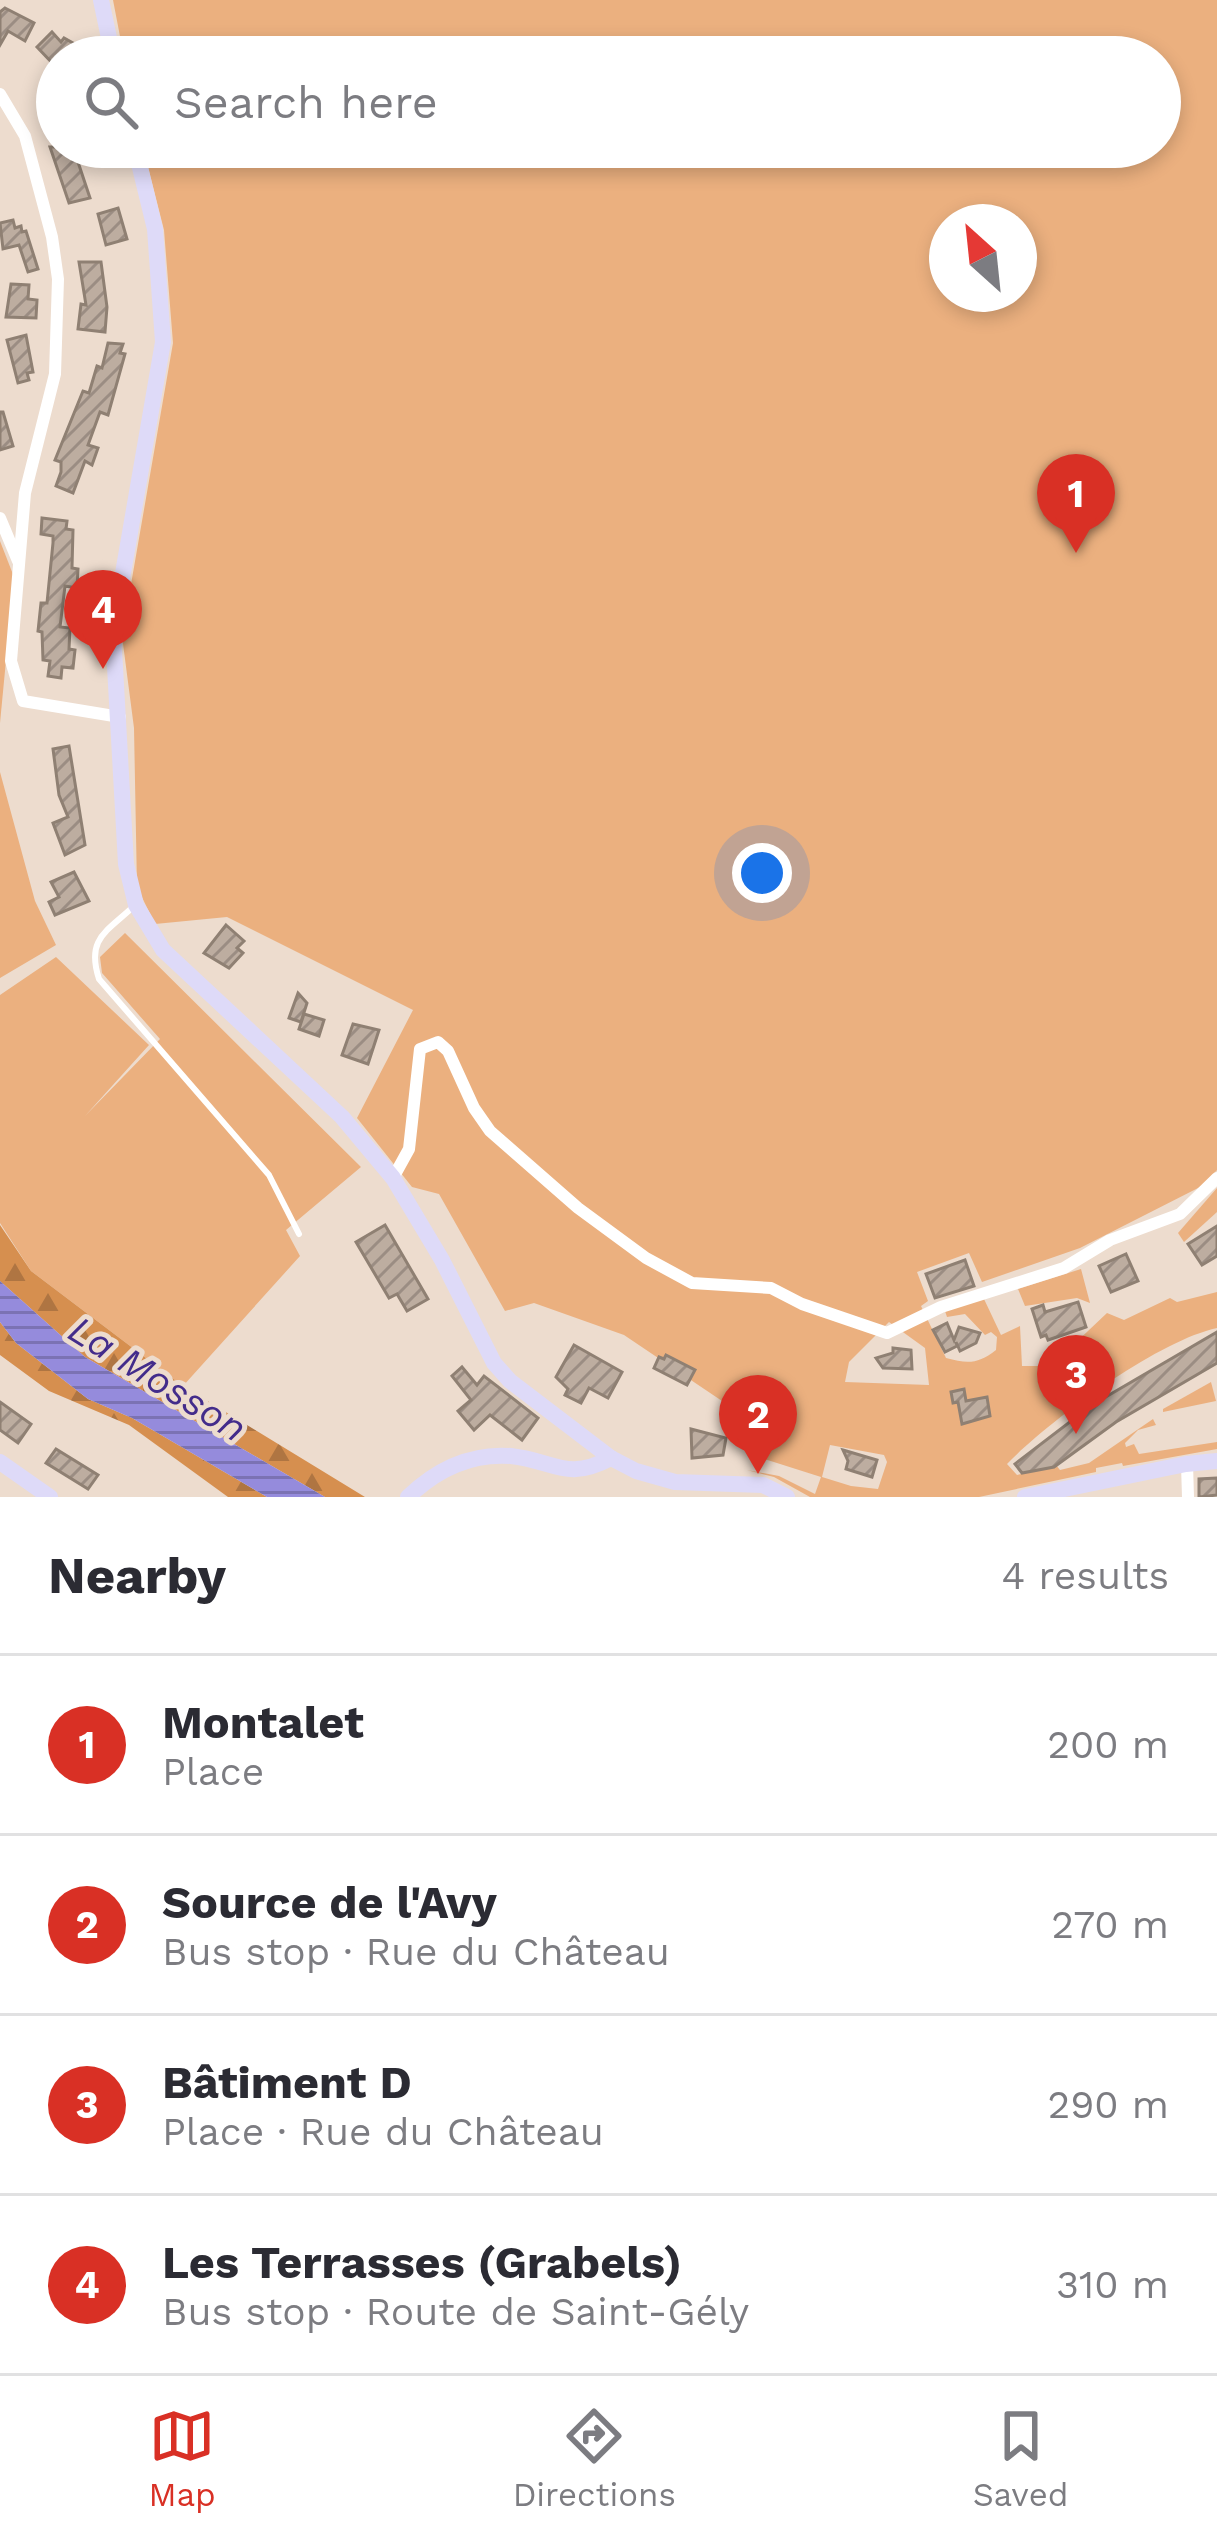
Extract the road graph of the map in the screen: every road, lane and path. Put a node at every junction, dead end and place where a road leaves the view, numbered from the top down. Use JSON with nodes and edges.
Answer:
{"nodes":[{"id":1,"x":101,"y":0,"type":"edge"},
{"id":2,"x":109,"y":36,"type":"edge"},
{"id":3,"x":0,"y":94,"type":"edge"},
{"id":4,"x":140,"y":168,"type":"edge"},
{"id":5,"x":0,"y":518,"type":"edge"},
{"id":6,"x":20,"y":566,"type":"junction"},
{"id":7,"x":120,"y":716,"type":"junction"},
{"id":8,"x":136,"y":905,"type":"junction"},
{"id":9,"x":393,"y":1178,"type":"junction"},
{"id":10,"x":1217,"y":1178,"type":"edge"},
{"id":11,"x":299,"y":1234,"type":"dead end"},
{"id":12,"x":611,"y":1458,"type":"junction"},
{"id":13,"x":0,"y":1462,"type":"edge"},
{"id":14,"x":1217,"y":1462,"type":"edge"},
{"id":15,"x":1187,"y":1464,"type":"junction"},
{"id":16,"x":50,"y":1497,"type":"edge"},
{"id":17,"x":408,"y":1497,"type":"edge"},
{"id":18,"x":787,"y":1497,"type":"edge"},
{"id":19,"x":1024,"y":1497,"type":"edge"},
{"id":20,"x":1188,"y":1497,"type":"edge"}],
"edges":[{"from":1,"to":2,"type":"street"},
{"from":3,"to":6,"type":"street"},
{"from":4,"to":7,"type":"street"},
{"from":5,"to":6,"type":"street"},
{"from":6,"to":7,"type":"street"},
{"from":7,"to":8,"type":"street"},
{"from":8,"to":9,"type":"street"},
{"from":8,"to":11,"type":"lane"},
{"from":9,"to":10,"type":"street"},
{"from":9,"to":12,"type":"street"},
{"from":12,"to":17,"type":"street"},
{"from":12,"to":18,"type":"street"},
{"from":13,"to":16,"type":"street"},
{"from":14,"to":15,"type":"street"},
{"from":15,"to":19,"type":"street"},
{"from":15,"to":20,"type":"street"}]}
